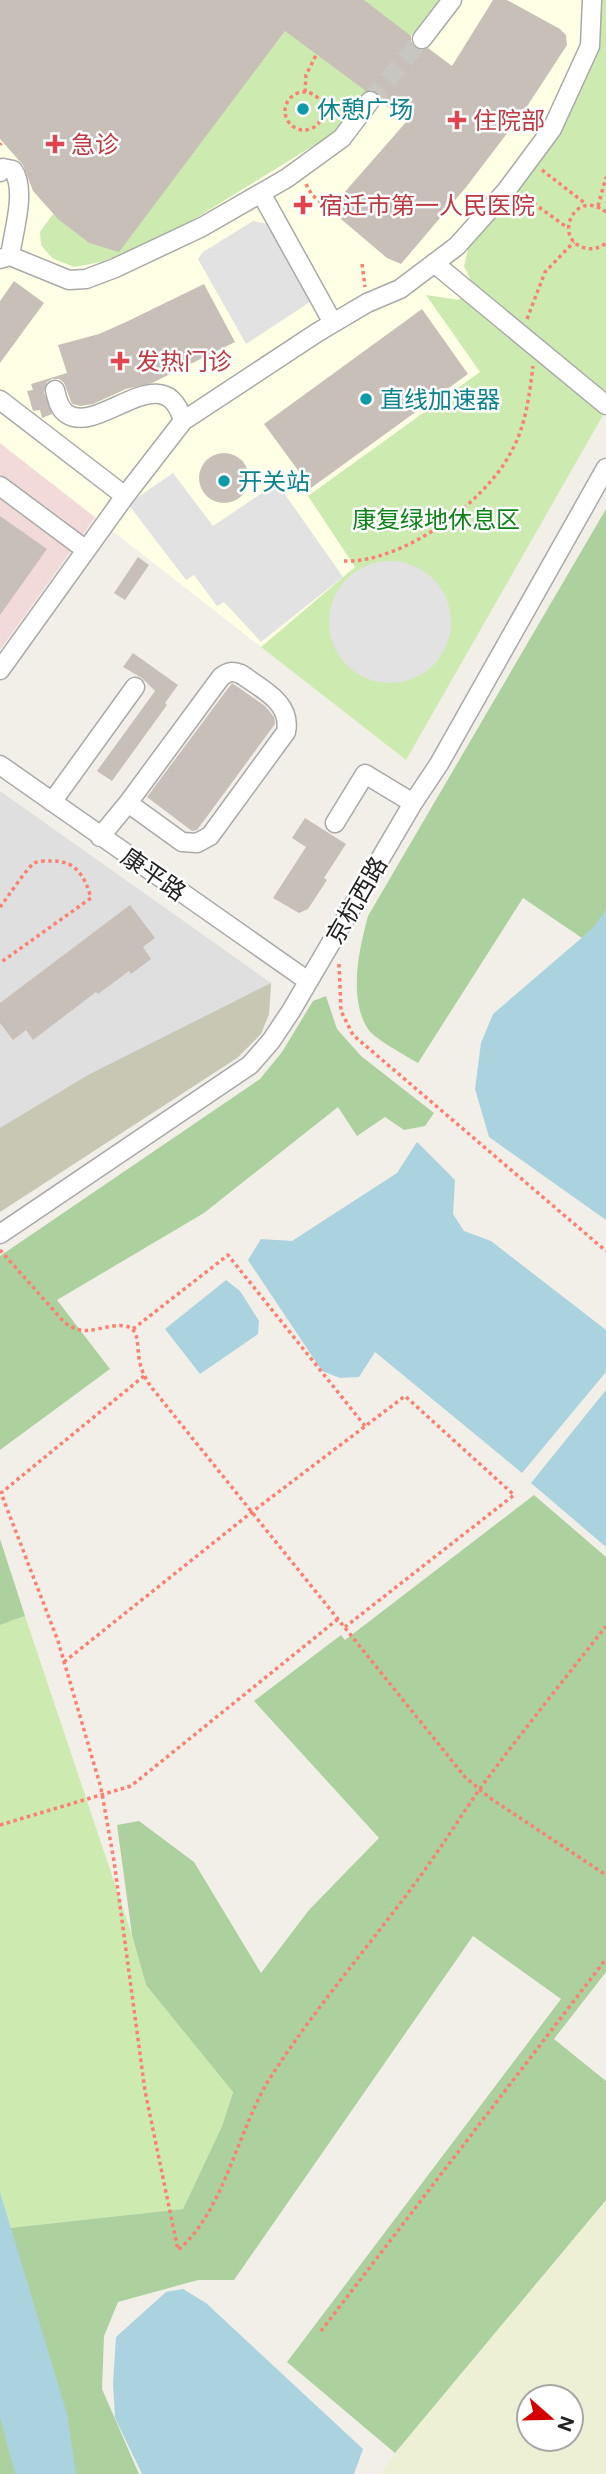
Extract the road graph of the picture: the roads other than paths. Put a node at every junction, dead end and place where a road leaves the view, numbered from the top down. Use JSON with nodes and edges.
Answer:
{"nodes":[{"id":1,"x":452,"y":0,"type":"edge"},
{"id":2,"x":593,"y":0,"type":"edge"},
{"id":3,"x":422,"y":39,"type":"tunnel mouth"},
{"id":4,"x":370,"y":101,"type":"tunnel mouth"},
{"id":5,"x":0,"y":172,"type":"edge"},
{"id":6,"x":261,"y":193,"type":"junction"},
{"id":7,"x":5,"y":258,"type":"edge"},
{"id":8,"x":434,"y":263,"type":"junction"},
{"id":9,"x":333,"y":323,"type":"junction"},
{"id":10,"x":55,"y":390,"type":"dead end"},
{"id":11,"x":0,"y":400,"type":"edge"},
{"id":12,"x":606,"y":405,"type":"edge"},
{"id":13,"x":183,"y":421,"type":"junction"},
{"id":14,"x":606,"y":468,"type":"edge"},
{"id":15,"x":0,"y":486,"type":"edge"},
{"id":16,"x":125,"y":496,"type":"junction"},
{"id":17,"x":86,"y":550,"type":"junction"},
{"id":18,"x":0,"y":670,"type":"edge"},
{"id":19,"x":135,"y":687,"type":"dead end"},
{"id":20,"x":0,"y":765,"type":"edge"},
{"id":21,"x":52,"y":802,"type":"junction"},
{"id":22,"x":128,"y":803,"type":"junction"},
{"id":23,"x":414,"y":803,"type":"junction"},
{"id":24,"x":335,"y":823,"type":"dead end"},
{"id":25,"x":100,"y":837,"type":"junction"},
{"id":26,"x":309,"y":981,"type":"junction"},
{"id":27,"x":0,"y":1234,"type":"edge"}],
"edges":[{"from":1,"to":3,"type":"street"},
{"from":2,"to":8,"type":"street"},
{"from":4,"to":6,"type":"street"},
{"from":5,"to":7,"type":"street"},
{"from":6,"to":7,"type":"street"},
{"from":6,"to":9,"type":"street"},
{"from":8,"to":9,"type":"street"},
{"from":8,"to":12,"type":"street"},
{"from":9,"to":13,"type":"street"},
{"from":10,"to":13,"type":"street"},
{"from":11,"to":16,"type":"street"},
{"from":13,"to":16,"type":"street"},
{"from":14,"to":23,"type":"street","name":"京杭西路"},
{"from":15,"to":17,"type":"street"},
{"from":16,"to":17,"type":"street"},
{"from":17,"to":18,"type":"street"},
{"from":19,"to":21,"type":"street"},
{"from":20,"to":21,"type":"street","name":"康平路"},
{"from":21,"to":25,"type":"street","name":"康平路"},
{"from":22,"to":22,"type":"street"},
{"from":22,"to":25,"type":"street"},
{"from":23,"to":24,"type":"street"},
{"from":23,"to":26,"type":"street","name":"京杭西路"},
{"from":25,"to":26,"type":"street","name":"康平路"},
{"from":26,"to":27,"type":"street","name":"京杭西路"}]}
